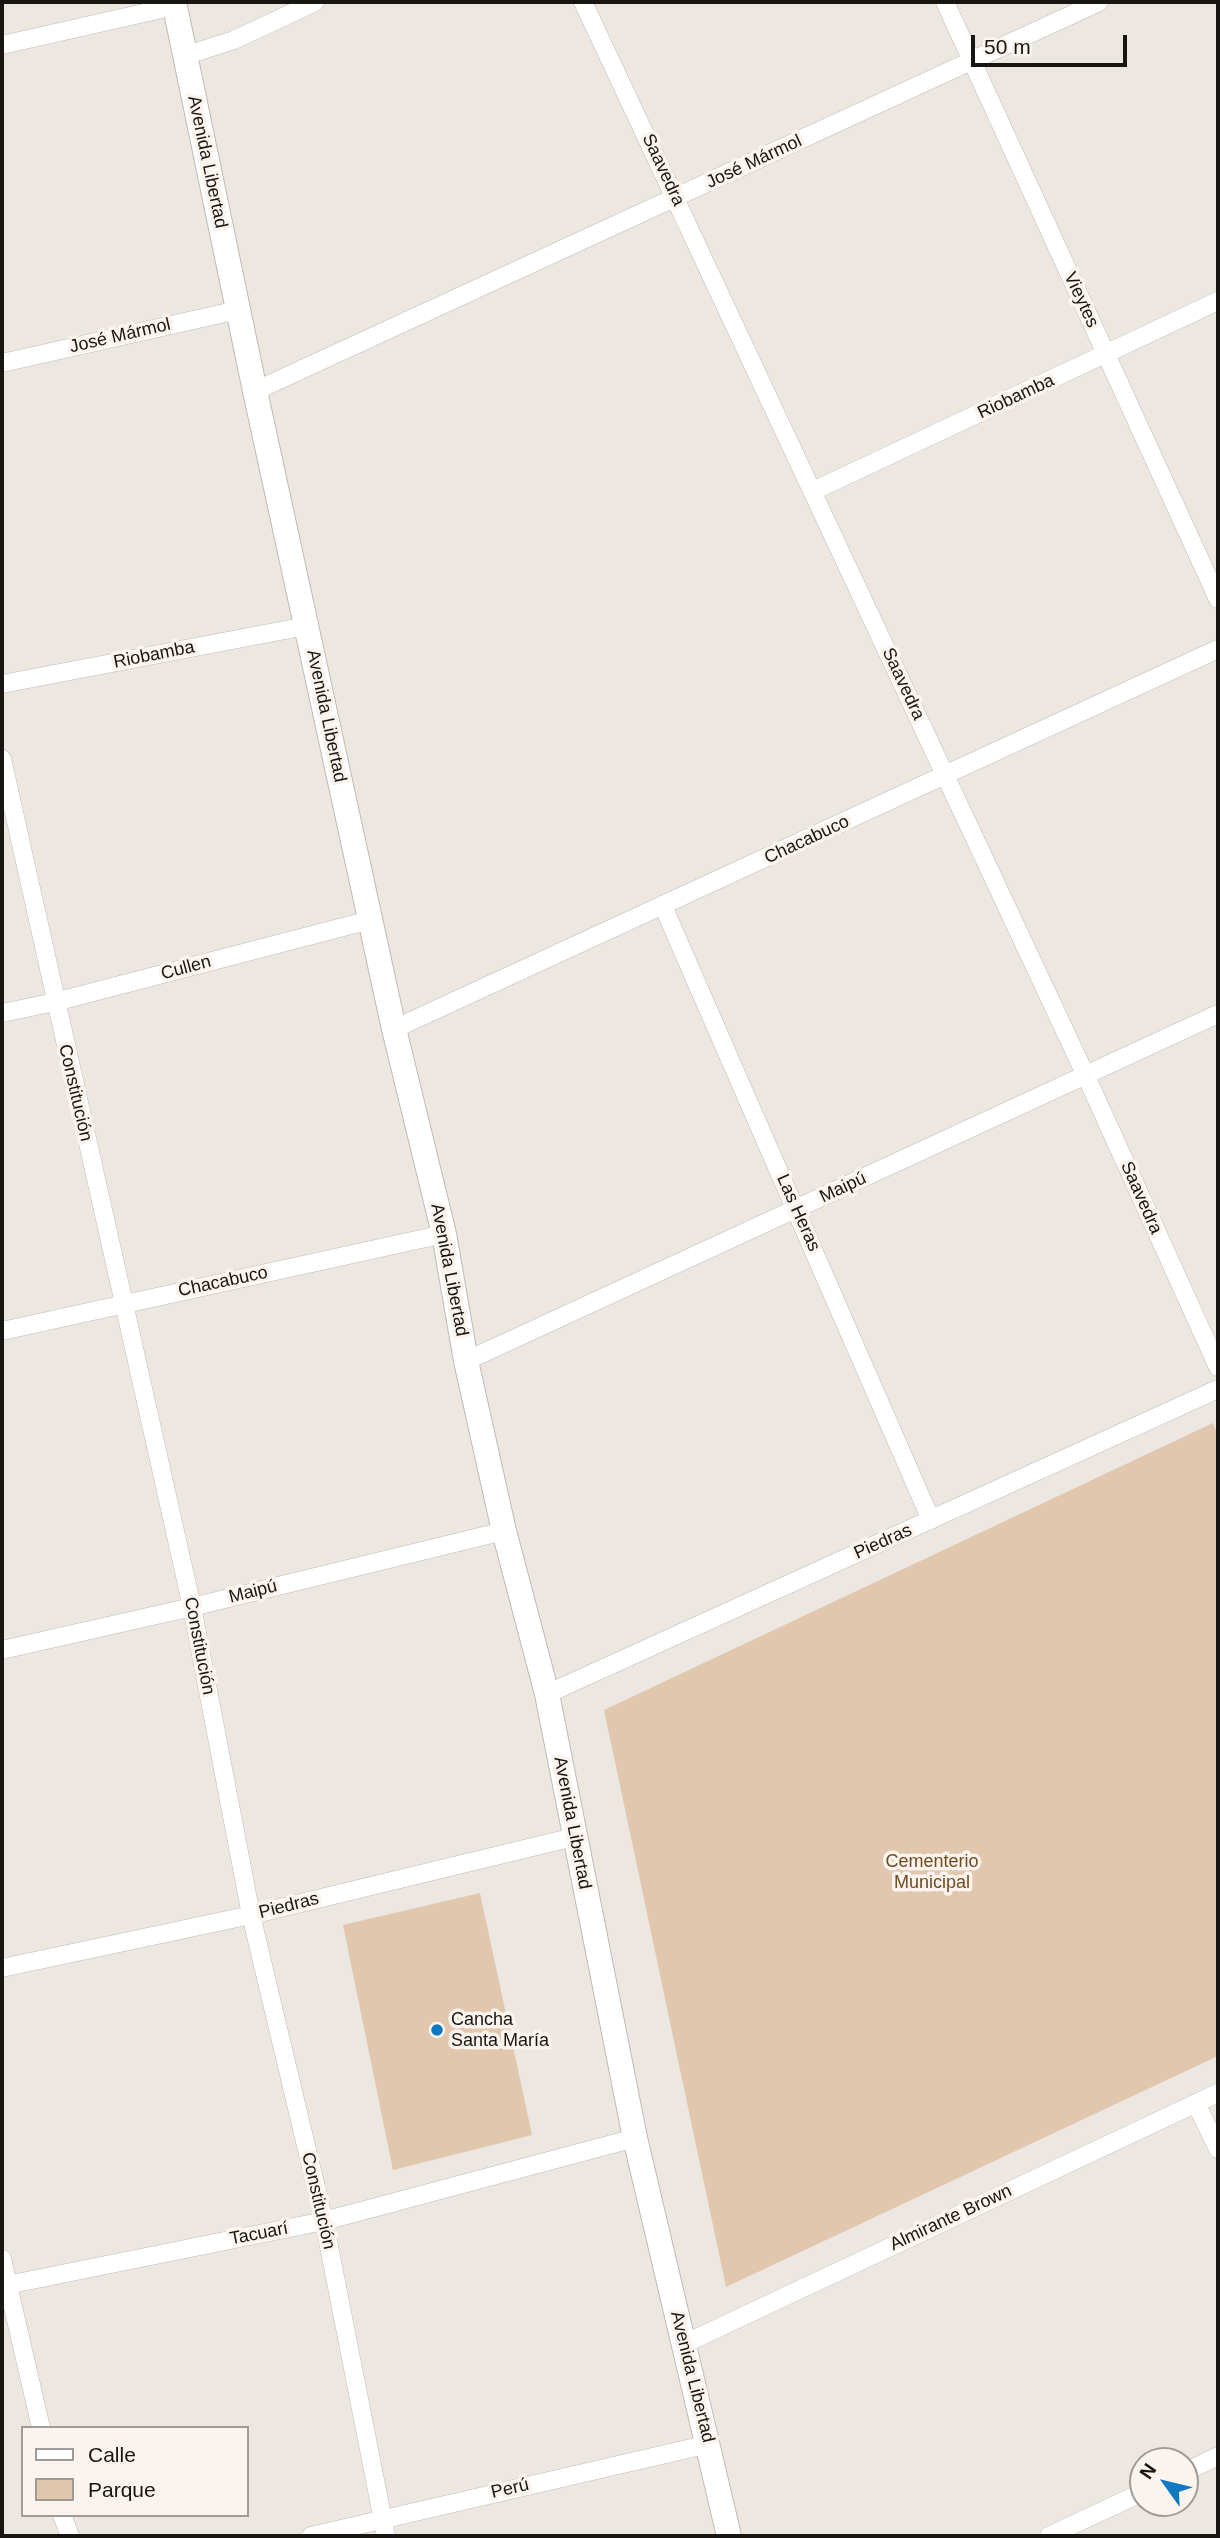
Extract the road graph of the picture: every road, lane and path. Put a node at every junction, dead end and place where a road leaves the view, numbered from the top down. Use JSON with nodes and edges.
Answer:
{"nodes":[{"id":1,"x":315,"y":2,"type":"edge"},
{"id":2,"x":583,"y":2,"type":"edge"},
{"id":3,"x":944,"y":2,"type":"edge"},
{"id":4,"x":1099,"y":2,"type":"edge"},
{"id":5,"x":175,"y":4,"type":"edge"},
{"id":6,"x":2,"y":45,"type":"edge"},
{"id":7,"x":184,"y":56,"type":"junction"},
{"id":8,"x":972,"y":61,"type":"junction"},
{"id":9,"x":676,"y":198,"type":"junction"},
{"id":10,"x":1218,"y":301,"type":"edge"},
{"id":11,"x":238,"y":310,"type":"junction"},
{"id":12,"x":1107,"y":355,"type":"junction"},
{"id":13,"x":2,"y":363,"type":"edge"},
{"id":14,"x":255,"y":391,"type":"junction"},
{"id":15,"x":813,"y":491,"type":"junction"},
{"id":16,"x":1218,"y":599,"type":"edge"},
{"id":17,"x":306,"y":626,"type":"junction"},
{"id":18,"x":1218,"y":649,"type":"edge"},
{"id":19,"x":2,"y":684,"type":"edge"},
{"id":20,"x":2,"y":758,"type":"edge"},
{"id":21,"x":946,"y":775,"type":"junction"},
{"id":22,"x":663,"y":906,"type":"junction"},
{"id":23,"x":370,"y":920,"type":"junction"},
{"id":24,"x":55,"y":1002,"type":"junction"},
{"id":25,"x":2,"y":1013,"type":"edge"},
{"id":26,"x":1218,"y":1014,"type":"edge"},
{"id":27,"x":394,"y":1029,"type":"junction"},
{"id":28,"x":1086,"y":1076,"type":"junction"},
{"id":29,"x":797,"y":1209,"type":"junction"},
{"id":30,"x":444,"y":1234,"type":"junction"},
{"id":31,"x":123,"y":1304,"type":"junction"},
{"id":32,"x":2,"y":1331,"type":"edge"},
{"id":33,"x":466,"y":1361,"type":"junction"},
{"id":34,"x":1218,"y":1367,"type":"edge"},
{"id":35,"x":1218,"y":1389,"type":"edge"},
{"id":36,"x":931,"y":1520,"type":"junction"},
{"id":37,"x":503,"y":1531,"type":"junction"},
{"id":38,"x":192,"y":1607,"type":"junction"},
{"id":39,"x":2,"y":1650,"type":"edge"},
{"id":40,"x":547,"y":1695,"type":"junction"},
{"id":41,"x":574,"y":1837,"type":"junction"},
{"id":42,"x":251,"y":1915,"type":"junction"},
{"id":43,"x":2,"y":1968,"type":"edge"},
{"id":44,"x":1218,"y":2093,"type":"edge"},
{"id":45,"x":1196,"y":2103,"type":"junction"},
{"id":46,"x":635,"y":2138,"type":"junction"},
{"id":47,"x":1218,"y":2149,"type":"edge"},
{"id":48,"x":324,"y":2221,"type":"junction"},
{"id":49,"x":2,"y":2259,"type":"edge"},
{"id":50,"x":4,"y":2286,"type":"edge"},
{"id":51,"x":684,"y":2344,"type":"junction"},
{"id":52,"x":40,"y":2426,"type":"edge"},
{"id":53,"x":709,"y":2444,"type":"junction"},
{"id":54,"x":1218,"y":2456,"type":"edge"},
{"id":55,"x":1199,"y":2465,"type":"edge"},
{"id":56,"x":1129,"y":2499,"type":"edge"},
{"id":57,"x":63,"y":2517,"type":"edge"},
{"id":58,"x":384,"y":2527,"type":"edge"},
{"id":59,"x":69,"y":2536,"type":"edge"},
{"id":60,"x":311,"y":2536,"type":"edge"},
{"id":61,"x":729,"y":2536,"type":"edge"},
{"id":62,"x":1049,"y":2536,"type":"edge"}],
"edges":[{"from":1,"to":7,"type":"street"},
{"from":2,"to":9,"type":"street","name":"Saavedra"},
{"from":3,"to":8,"type":"street","name":"Vieytes"},
{"from":4,"to":8,"type":"street","name":"José Mármol"},
{"from":5,"to":6,"type":"street"},
{"from":5,"to":7,"type":"main road","name":"Avenida Libertad"},
{"from":7,"to":11,"type":"main road","name":"Avenida Libertad"},
{"from":8,"to":9,"type":"street","name":"José Mármol"},
{"from":8,"to":12,"type":"street","name":"Vieytes"},
{"from":9,"to":14,"type":"street","name":"José Mármol"},
{"from":9,"to":15,"type":"street","name":"Saavedra"},
{"from":10,"to":12,"type":"street","name":"Riobamba"},
{"from":11,"to":13,"type":"street","name":"José Mármol"},
{"from":11,"to":14,"type":"main road","name":"Avenida Libertad"},
{"from":12,"to":15,"type":"street","name":"Riobamba"},
{"from":12,"to":16,"type":"street","name":"Vieytes"},
{"from":14,"to":17,"type":"main road","name":"Avenida Libertad"},
{"from":15,"to":21,"type":"street","name":"Saavedra"},
{"from":17,"to":19,"type":"street","name":"Riobamba"},
{"from":17,"to":23,"type":"main road","name":"Avenida Libertad"},
{"from":18,"to":21,"type":"street","name":"Chacabuco"},
{"from":20,"to":24,"type":"street","name":"Constitución"},
{"from":21,"to":22,"type":"street","name":"Chacabuco"},
{"from":21,"to":28,"type":"street","name":"Saavedra"},
{"from":22,"to":27,"type":"street","name":"Chacabuco"},
{"from":22,"to":29,"type":"street","name":"Las Heras"},
{"from":23,"to":24,"type":"street","name":"Cullen"},
{"from":23,"to":27,"type":"main road","name":"Avenida Libertad"},
{"from":24,"to":25,"type":"street","name":"Cullen"},
{"from":24,"to":31,"type":"street","name":"Constitución"},
{"from":26,"to":28,"type":"street","name":"Maipú"},
{"from":27,"to":30,"type":"main road","name":"Avenida Libertad"},
{"from":28,"to":29,"type":"street","name":"Maipú"},
{"from":28,"to":34,"type":"street","name":"Saavedra"},
{"from":29,"to":33,"type":"street","name":"Maipú"},
{"from":29,"to":36,"type":"street","name":"Las Heras"},
{"from":30,"to":31,"type":"street","name":"Chacabuco"},
{"from":30,"to":33,"type":"main road","name":"Avenida Libertad"},
{"from":31,"to":32,"type":"street","name":"Chacabuco"},
{"from":31,"to":38,"type":"street","name":"Constitución"},
{"from":33,"to":37,"type":"main road","name":"Avenida Libertad"},
{"from":35,"to":36,"type":"street","name":"Piedras"},
{"from":36,"to":40,"type":"street","name":"Piedras"},
{"from":37,"to":38,"type":"street","name":"Maipú"},
{"from":37,"to":40,"type":"main road","name":"Avenida Libertad"},
{"from":38,"to":39,"type":"street","name":"Maipú"},
{"from":38,"to":42,"type":"street","name":"Constitución"},
{"from":40,"to":41,"type":"main road","name":"Avenida Libertad"},
{"from":41,"to":42,"type":"street","name":"Piedras"},
{"from":41,"to":46,"type":"main road","name":"Avenida Libertad"},
{"from":42,"to":43,"type":"street","name":"Piedras"},
{"from":42,"to":48,"type":"street","name":"Constitución"},
{"from":44,"to":45,"type":"street","name":"Almirante Brown"},
{"from":45,"to":47,"type":"street"},
{"from":45,"to":51,"type":"street","name":"Almirante Brown"},
{"from":46,"to":48,"type":"street","name":"Tacuarí"},
{"from":46,"to":51,"type":"main road","name":"Avenida Libertad"},
{"from":48,"to":50,"type":"street","name":"Tacuarí"},
{"from":48,"to":58,"type":"street","name":"Constitución"},
{"from":49,"to":50,"type":"street"},
{"from":50,"to":52,"type":"street"},
{"from":51,"to":53,"type":"main road","name":"Avenida Libertad"},
{"from":53,"to":58,"type":"street","name":"Perú"},
{"from":53,"to":61,"type":"main road","name":"Avenida Libertad"},
{"from":54,"to":55,"type":"street"},
{"from":56,"to":62,"type":"street"},
{"from":57,"to":59,"type":"street"},
{"from":58,"to":60,"type":"street","name":"Perú"}]}
